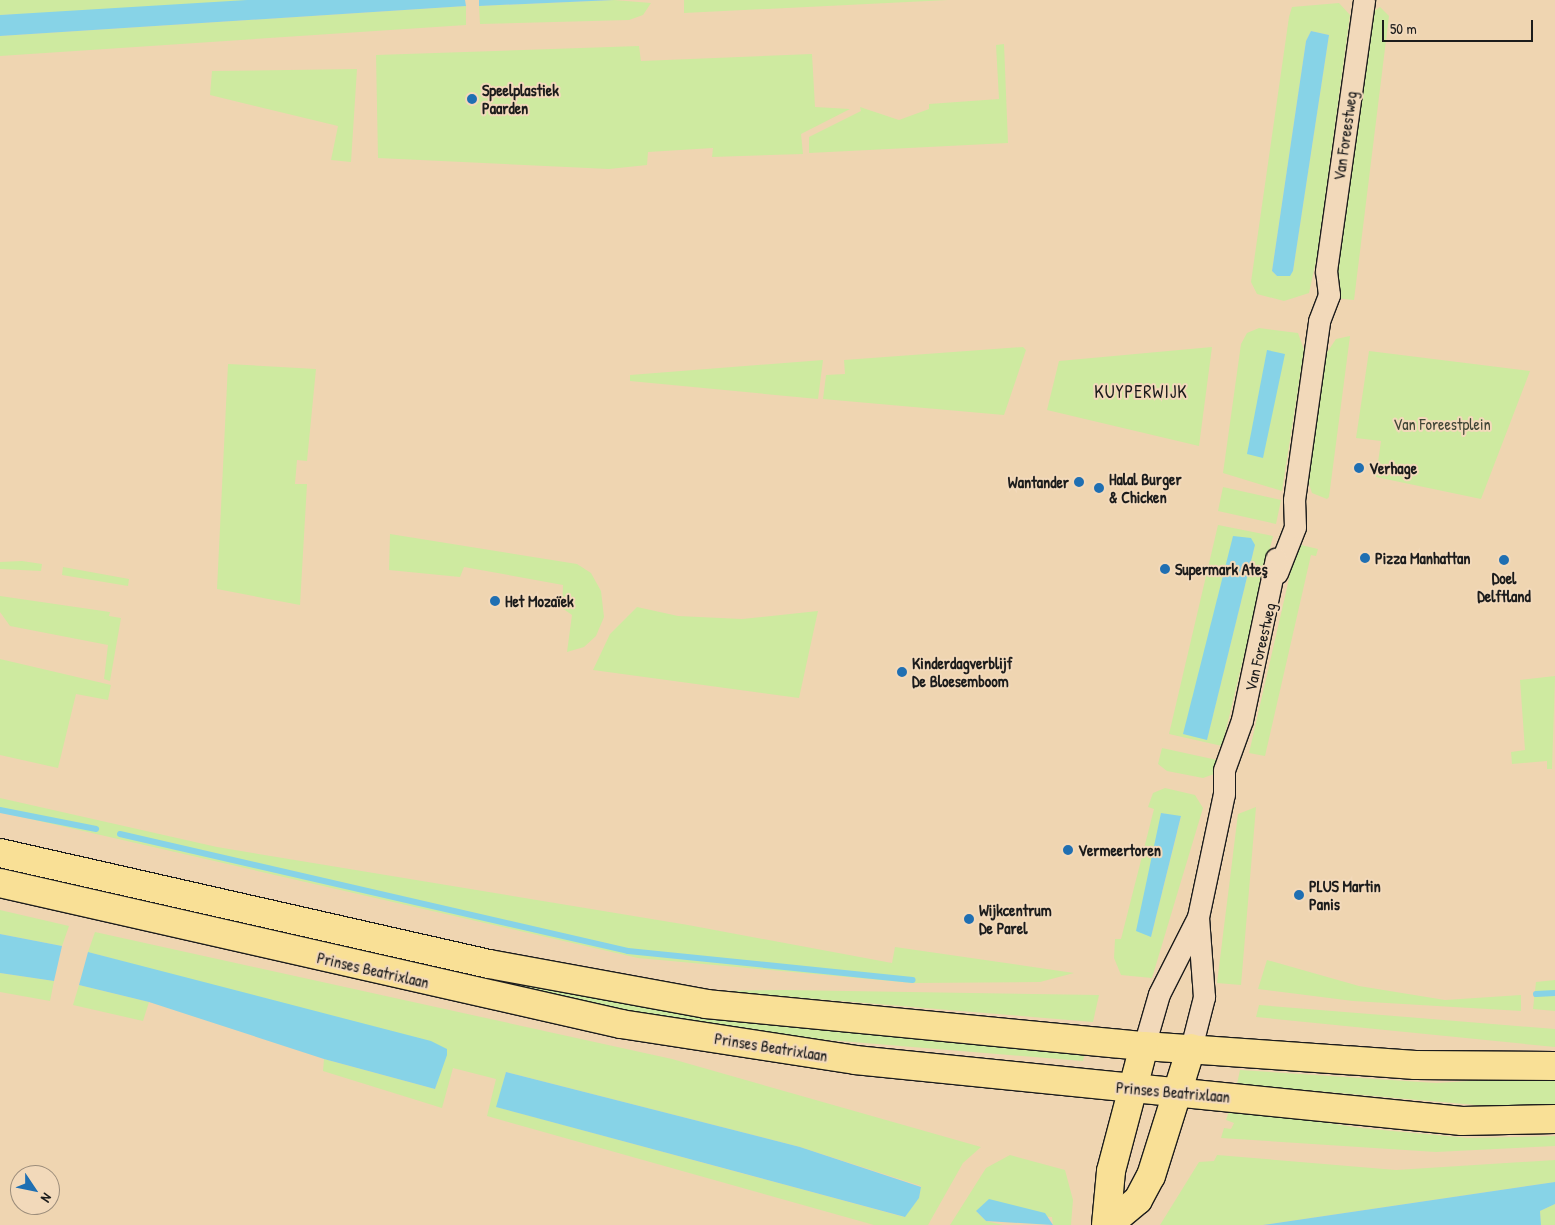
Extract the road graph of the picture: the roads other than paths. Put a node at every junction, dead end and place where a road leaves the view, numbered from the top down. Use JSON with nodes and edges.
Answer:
{"nodes":[{"id":1,"x":1364,"y":0,"type":"edge"},
{"id":2,"x":0,"y":852,"type":"edge"},
{"id":3,"x":0,"y":883,"type":"edge"},
{"id":4,"x":1198,"y":917,"type":"junction"},
{"id":5,"x":1144,"y":1046,"type":"junction"},
{"id":6,"x":1191,"y":1048,"type":"junction"},
{"id":7,"x":1555,"y":1066,"type":"edge"},
{"id":8,"x":1133,"y":1088,"type":"junction"},
{"id":9,"x":1178,"y":1093,"type":"junction"},
{"id":10,"x":1555,"y":1119,"type":"edge"},
{"id":11,"x":1107,"y":1225,"type":"edge"}],
"edges":[{"from":1,"to":4,"type":"street","name":"Van Foreestweg"},
{"from":2,"to":5,"type":"main road","name":"Prinses Beatrixlaan"},
{"from":3,"to":8,"type":"main road","name":"Prinses Beatrixlaan"},
{"from":4,"to":5,"type":"street","name":"Van Foreestweg"},
{"from":4,"to":6,"type":"street","name":"Van Foreestweg"},
{"from":5,"to":6,"type":"main road","name":"Prinses Beatrixlaan"},
{"from":5,"to":8,"type":"main road"},
{"from":6,"to":7,"type":"main road","name":"Prinses Beatrixlaan"},
{"from":6,"to":9,"type":"main road"},
{"from":8,"to":9,"type":"main road","name":"Prinses Beatrixlaan"},
{"from":8,"to":11,"type":"main road"},
{"from":9,"to":10,"type":"main road","name":"Prinses Beatrixlaan"},
{"from":9,"to":11,"type":"main road"}]}
